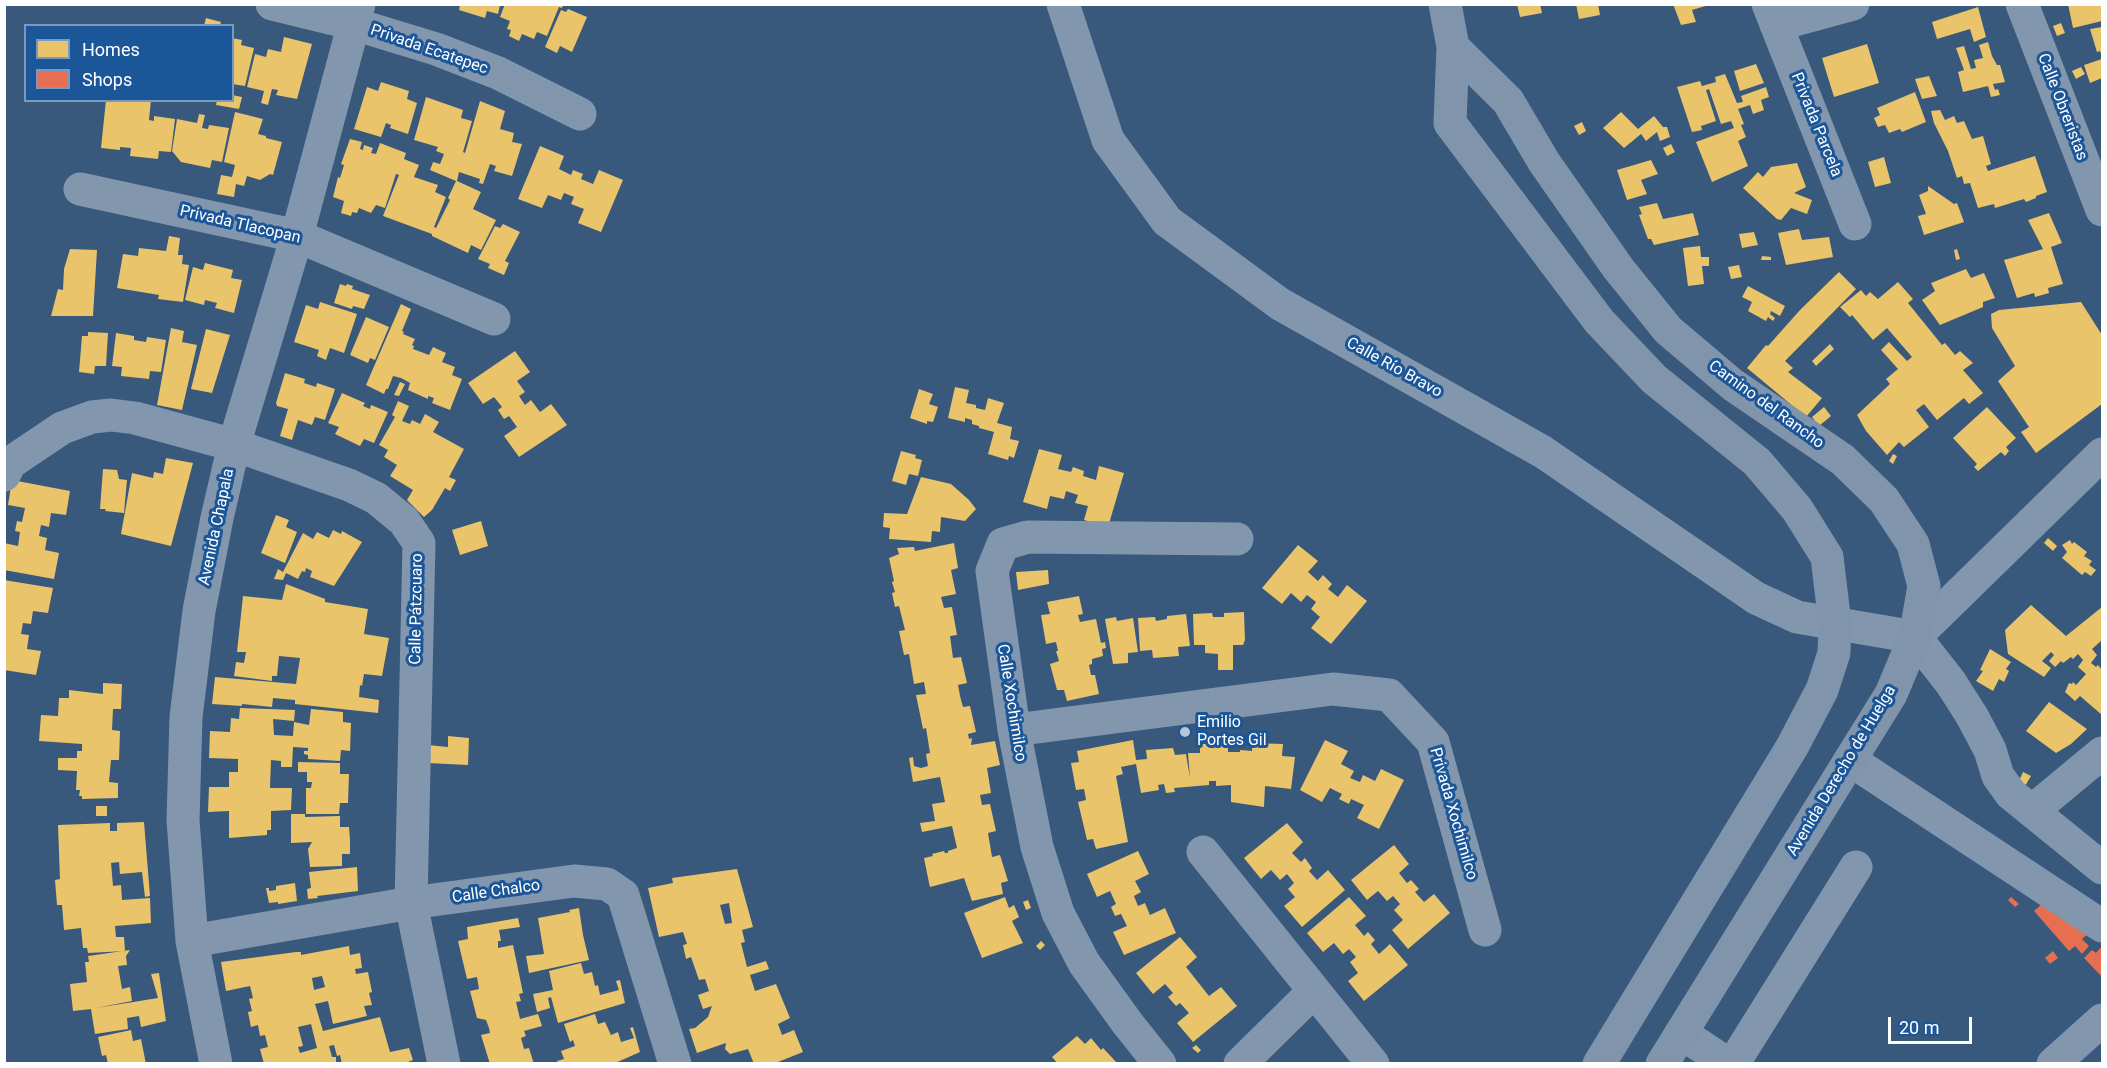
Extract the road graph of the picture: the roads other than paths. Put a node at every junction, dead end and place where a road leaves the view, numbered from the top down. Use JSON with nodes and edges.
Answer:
{"nodes":[{"id":1,"x":272,"y":4,"type":"edge"},
{"id":2,"x":1063,"y":4,"type":"edge"},
{"id":3,"x":1445,"y":4,"type":"edge"},
{"id":4,"x":1853,"y":4,"type":"edge"},
{"id":5,"x":2022,"y":4,"type":"edge"},
{"id":6,"x":356,"y":14,"type":"edge"},
{"id":7,"x":1772,"y":15,"type":"edge"},
{"id":8,"x":1453,"y":47,"type":"junction"},
{"id":9,"x":580,"y":114,"type":"dead end"},
{"id":10,"x":80,"y":189,"type":"dead end"},
{"id":11,"x":2103,"y":210,"type":"edge"},
{"id":12,"x":1855,"y":224,"type":"dead end"},
{"id":13,"x":297,"y":236,"type":"junction"},
{"id":14,"x":494,"y":319,"type":"dead end"},
{"id":15,"x":234,"y":446,"type":"junction"},
{"id":16,"x":2103,"y":454,"type":"edge"},
{"id":17,"x":4,"y":475,"type":"edge"},
{"id":18,"x":1237,"y":539,"type":"dead end"},
{"id":19,"x":1835,"y":624,"type":"junction"},
{"id":20,"x":1915,"y":637,"type":"junction"},
{"id":21,"x":1014,"y":730,"type":"junction"},
{"id":22,"x":2103,"y":753,"type":"edge"},
{"id":23,"x":1850,"y":760,"type":"junction"},
{"id":24,"x":2032,"y":811,"type":"junction"},
{"id":25,"x":1203,"y":852,"type":"dead end"},
{"id":26,"x":1856,"y":867,"type":"dead end"},
{"id":27,"x":2103,"y":868,"type":"edge"},
{"id":28,"x":411,"y":903,"type":"junction"},
{"id":29,"x":2103,"y":926,"type":"edge"},
{"id":30,"x":1485,"y":930,"type":"dead end"},
{"id":31,"x":192,"y":941,"type":"junction"},
{"id":32,"x":1314,"y":991,"type":"junction"},
{"id":33,"x":2103,"y":1020,"type":"edge"},
{"id":34,"x":1681,"y":1033,"type":"junction"},
{"id":35,"x":216,"y":1064,"type":"edge"},
{"id":36,"x":444,"y":1064,"type":"edge"},
{"id":37,"x":675,"y":1064,"type":"edge"},
{"id":38,"x":1160,"y":1064,"type":"edge"},
{"id":39,"x":1240,"y":1064,"type":"edge"},
{"id":40,"x":1373,"y":1064,"type":"edge"},
{"id":41,"x":1599,"y":1064,"type":"edge"},
{"id":42,"x":1662,"y":1064,"type":"edge"},
{"id":43,"x":1728,"y":1064,"type":"edge"},
{"id":44,"x":1733,"y":1064,"type":"edge"},
{"id":45,"x":2053,"y":1064,"type":"edge"}],
"edges":[{"from":1,"to":6,"type":"street","name":"Privada Ecatepec"},
{"from":2,"to":19,"type":"street","name":"Calle Río Bravo"},
{"from":3,"to":8,"type":"main road"},
{"from":4,"to":7,"type":"street"},
{"from":5,"to":11,"type":"street","name":"Calle Obreristas"},
{"from":6,"to":9,"type":"street","name":"Privada Ecatepec"},
{"from":6,"to":13,"type":"street","name":"Avenida Chapala"},
{"from":7,"to":12,"type":"street","name":"Privada Parcela"},
{"from":8,"to":19,"type":"main road"},
{"from":8,"to":20,"type":"main road","name":"Camino del Rancho"},
{"from":10,"to":13,"type":"street","name":"Privada Tlacopan"},
{"from":13,"to":14,"type":"street","name":"Privada Tlacopan"},
{"from":13,"to":15,"type":"street","name":"Avenida Chapala"},
{"from":15,"to":17,"type":"street","name":"Calle Pátzcuaro"},
{"from":15,"to":28,"type":"street","name":"Calle Pátzcuaro"},
{"from":15,"to":31,"type":"street","name":"Avenida Chapala"},
{"from":16,"to":20,"type":"street","name":"Avenida Derecho de Huelga"},
{"from":18,"to":21,"type":"street","name":"Calle Xochimilco"},
{"from":19,"to":20,"type":"street","name":"Calle Río Bravo"},
{"from":19,"to":41,"type":"main road"},
{"from":20,"to":23,"type":"main road","name":"Avenida Derecho de Huelga"},
{"from":20,"to":24,"type":"street"},
{"from":21,"to":30,"type":"street","name":"Privada Xochimilco"},
{"from":21,"to":38,"type":"street","name":"Calle Xochimilco"},
{"from":22,"to":24,"type":"street"},
{"from":23,"to":29,"type":"street"},
{"from":23,"to":34,"type":"main road","name":"Avenida Derecho de Huelga"},
{"from":24,"to":27,"type":"street"},
{"from":25,"to":32,"type":"street"},
{"from":26,"to":44,"type":"street"},
{"from":28,"to":31,"type":"street","name":"Calle Chalco"},
{"from":28,"to":36,"type":"street","name":"Calle Pátzcuaro"},
{"from":28,"to":37,"type":"street","name":"Calle Chalco"},
{"from":31,"to":35,"type":"street","name":"Avenida Chapala"},
{"from":32,"to":39,"type":"street"},
{"from":32,"to":40,"type":"street"},
{"from":33,"to":45,"type":"street"},
{"from":34,"to":42,"type":"main road","name":"Avenida Derecho de Huelga"},
{"from":34,"to":43,"type":"street"}]}
